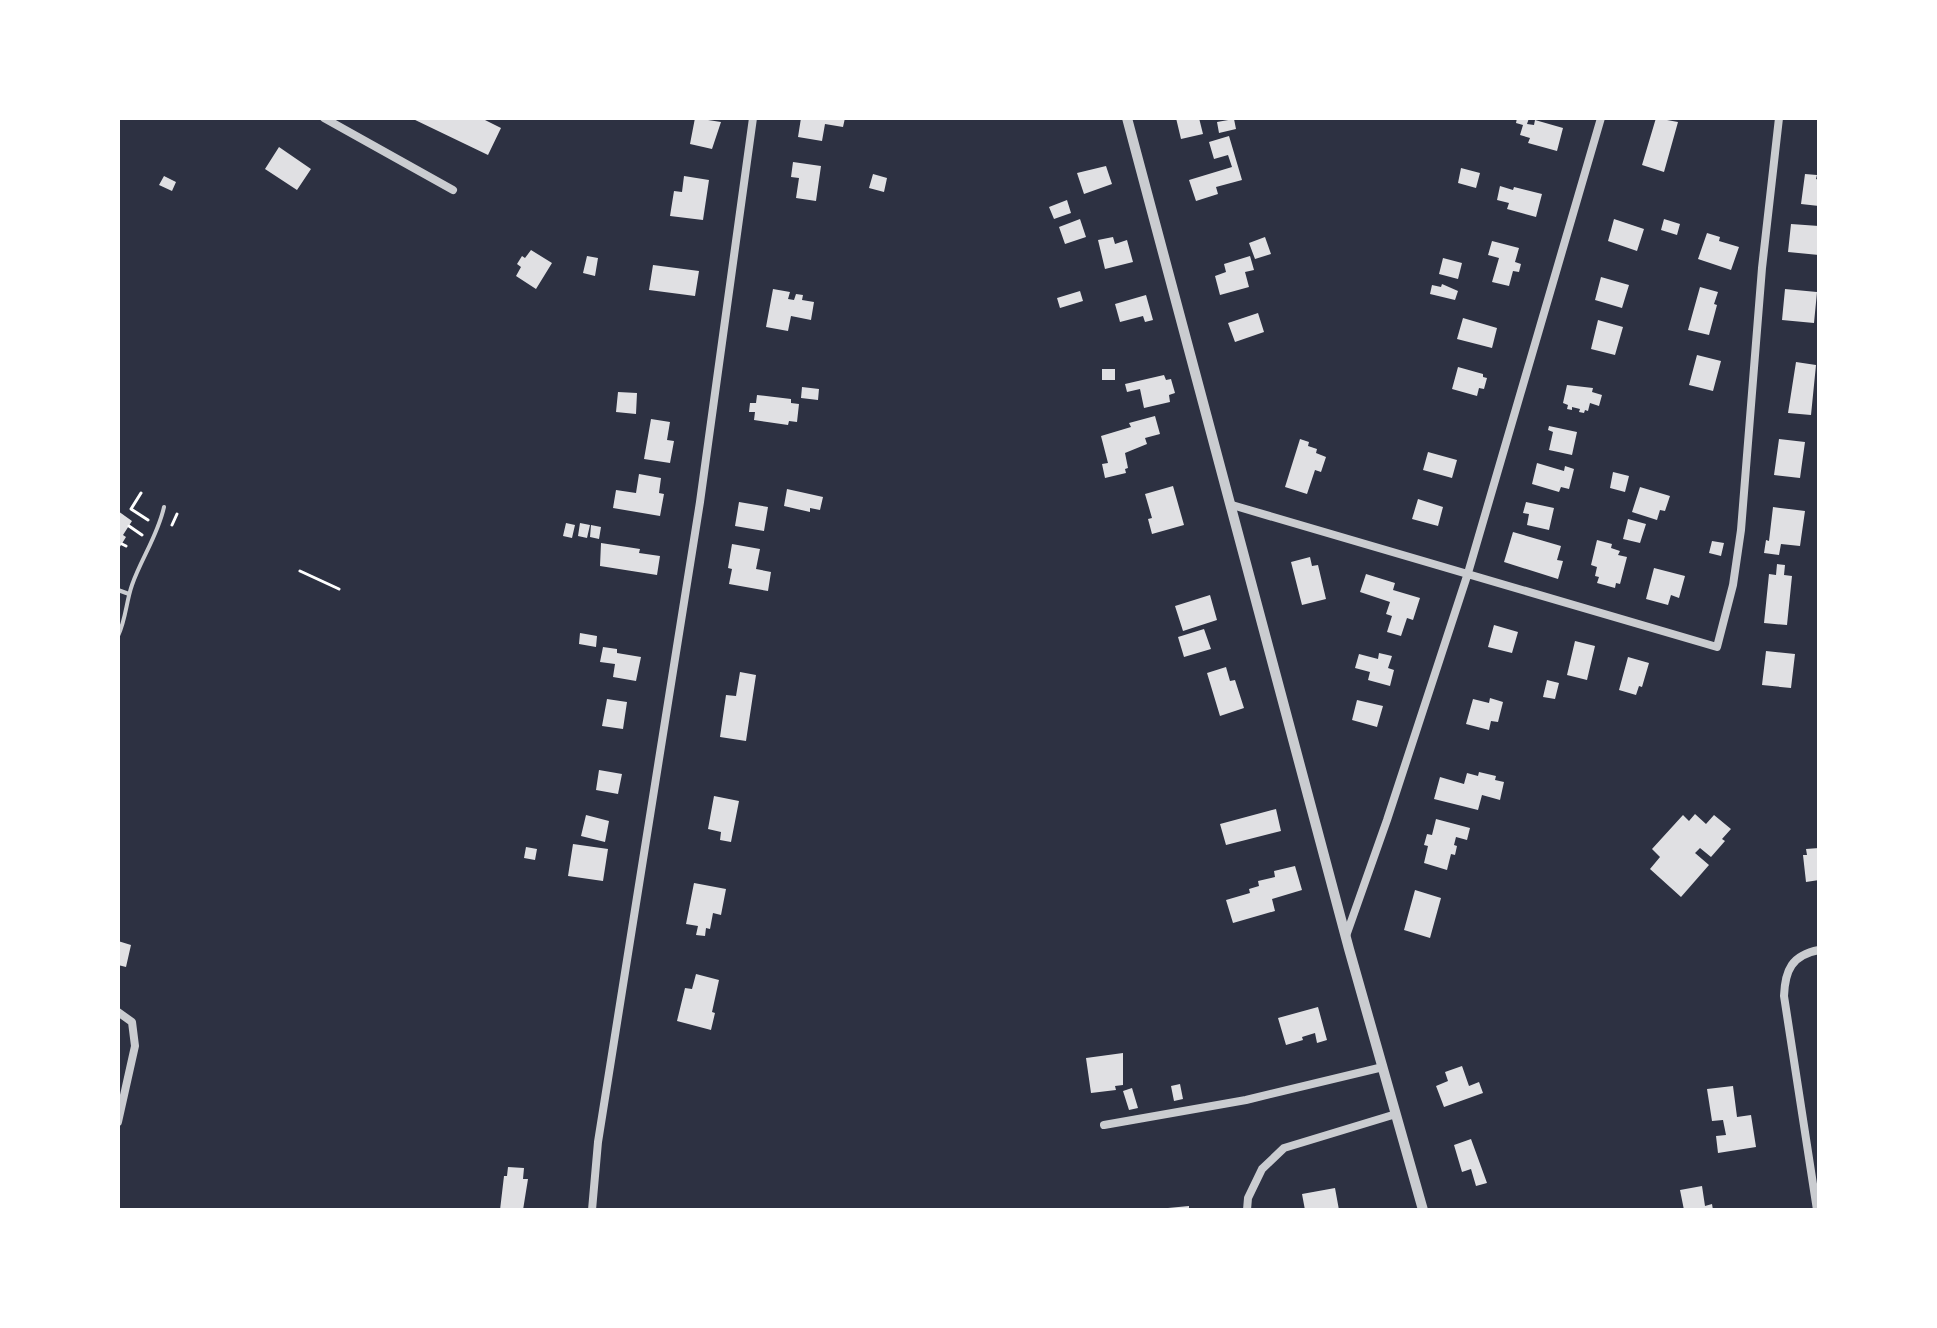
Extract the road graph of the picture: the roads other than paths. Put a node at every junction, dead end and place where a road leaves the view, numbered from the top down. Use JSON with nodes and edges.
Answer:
{"nodes":[{"id":1,"x":324,"y":118,"type":"edge"},
{"id":2,"x":753,"y":118,"type":"edge"},
{"id":3,"x":1127,"y":118,"type":"edge"},
{"id":4,"x":1601,"y":118,"type":"edge"},
{"id":5,"x":1779,"y":118,"type":"edge"},
{"id":6,"x":453,"y":190,"type":"dead end"},
{"id":7,"x":1232,"y":505,"type":"junction"},
{"id":8,"x":164,"y":507,"type":"dead end"},
{"id":9,"x":1468,"y":573,"type":"junction"},
{"id":10,"x":118,"y":590,"type":"edge"},
{"id":11,"x":129,"y":594,"type":"junction"},
{"id":12,"x":118,"y":636,"type":"edge"},
{"id":13,"x":1346,"y":936,"type":"junction"},
{"id":14,"x":1819,"y":950,"type":"edge"},
{"id":15,"x":118,"y":1012,"type":"edge"},
{"id":16,"x":1383,"y":1067,"type":"junction"},
{"id":17,"x":1396,"y":1114,"type":"junction"},
{"id":18,"x":118,"y":1122,"type":"edge"},
{"id":19,"x":1104,"y":1125,"type":"dead end"},
{"id":20,"x":592,"y":1210,"type":"edge"},
{"id":21,"x":1247,"y":1210,"type":"edge"},
{"id":22,"x":1423,"y":1210,"type":"edge"},
{"id":23,"x":1817,"y":1210,"type":"edge"}],
"edges":[{"from":1,"to":6,"type":"street"},
{"from":2,"to":20,"type":"street"},
{"from":3,"to":7,"type":"street"},
{"from":4,"to":9,"type":"street"},
{"from":5,"to":9,"type":"street"},
{"from":7,"to":9,"type":"street"},
{"from":7,"to":13,"type":"street"},
{"from":8,"to":11,"type":"lane"},
{"from":9,"to":13,"type":"street"},
{"from":10,"to":11,"type":"lane"},
{"from":11,"to":12,"type":"lane"},
{"from":13,"to":16,"type":"street"},
{"from":14,"to":23,"type":"street"},
{"from":15,"to":18,"type":"street"},
{"from":16,"to":17,"type":"street"},
{"from":16,"to":19,"type":"street"},
{"from":17,"to":21,"type":"street"},
{"from":17,"to":22,"type":"street"}]}
